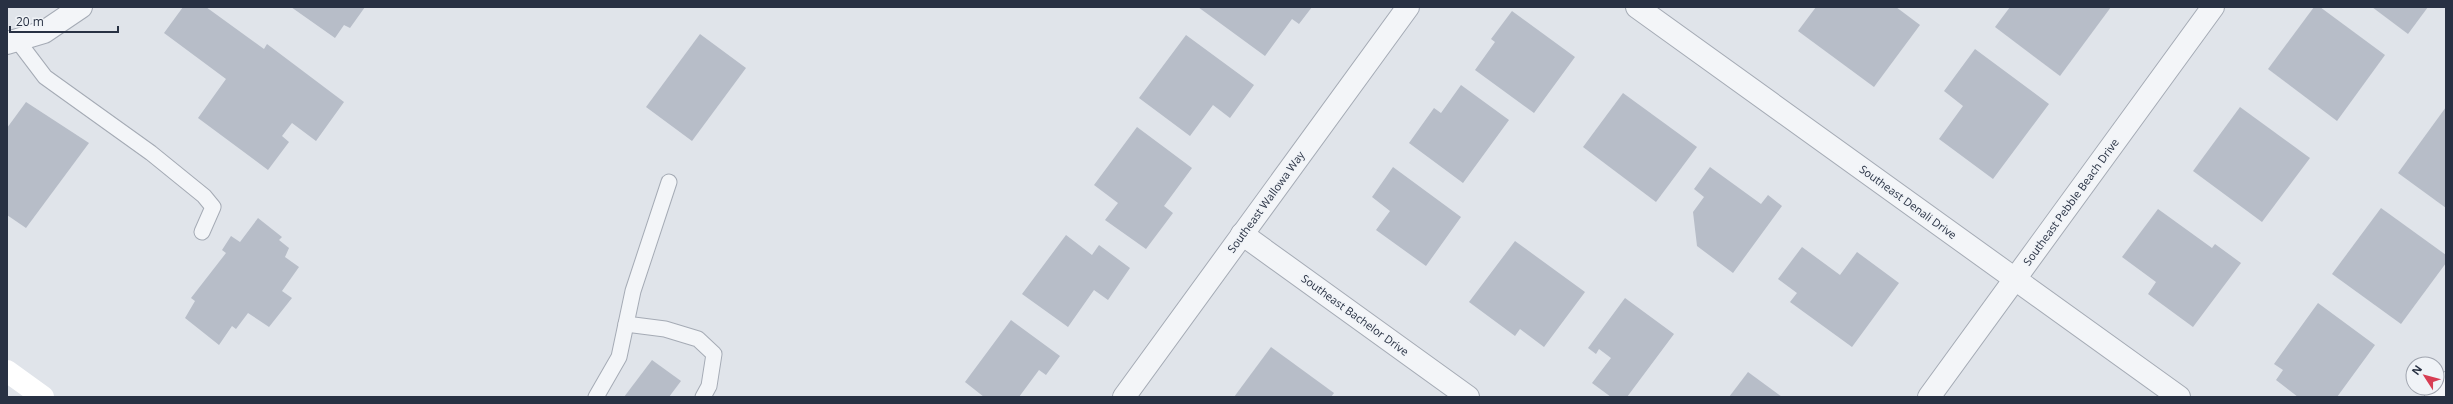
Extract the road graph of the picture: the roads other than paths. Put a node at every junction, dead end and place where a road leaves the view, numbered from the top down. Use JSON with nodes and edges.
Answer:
{"nodes":[{"id":1,"x":82,"y":7,"type":"edge"},
{"id":2,"x":1408,"y":7,"type":"edge"},
{"id":3,"x":1637,"y":7,"type":"edge"},
{"id":4,"x":2212,"y":7,"type":"edge"},
{"id":5,"x":12,"y":42,"type":"edge"},
{"id":6,"x":669,"y":182,"type":"dead end"},
{"id":7,"x":202,"y":232,"type":"dead end"},
{"id":8,"x":1242,"y":234,"type":"junction"},
{"id":9,"x":2016,"y":278,"type":"junction"},
{"id":10,"x":626,"y":324,"type":"junction"},
{"id":11,"x":7,"y":371,"type":"edge"},
{"id":12,"x":2446,"y":383,"type":"edge"},
{"id":13,"x":43,"y":397,"type":"edge"},
{"id":14,"x":596,"y":397,"type":"edge"},
{"id":15,"x":703,"y":397,"type":"edge"},
{"id":16,"x":1124,"y":397,"type":"edge"},
{"id":17,"x":1468,"y":397,"type":"edge"},
{"id":18,"x":1929,"y":397,"type":"edge"},
{"id":19,"x":2179,"y":397,"type":"edge"},
{"id":20,"x":2436,"y":397,"type":"edge"}],
"edges":[{"from":1,"to":5,"type":"street"},
{"from":2,"to":8,"type":"street","name":"Southeast Wallowa Way"},
{"from":3,"to":9,"type":"street","name":"Southeast Denali Drive"},
{"from":4,"to":9,"type":"street","name":"Southeast Pebble Beach Drive"},
{"from":5,"to":7,"type":"lane"},
{"from":6,"to":10,"type":"lane"},
{"from":8,"to":16,"type":"street","name":"Southeast Wallowa Way"},
{"from":8,"to":17,"type":"street","name":"Southeast Bachelor Drive"},
{"from":9,"to":18,"type":"street","name":"Southeast Pebble Beach Drive"},
{"from":9,"to":19,"type":"street","name":"Southeast Denali Drive"},
{"from":10,"to":14,"type":"lane"},
{"from":10,"to":15,"type":"lane"},
{"from":11,"to":13,"type":"street"},
{"from":12,"to":20,"type":"street"}]}
